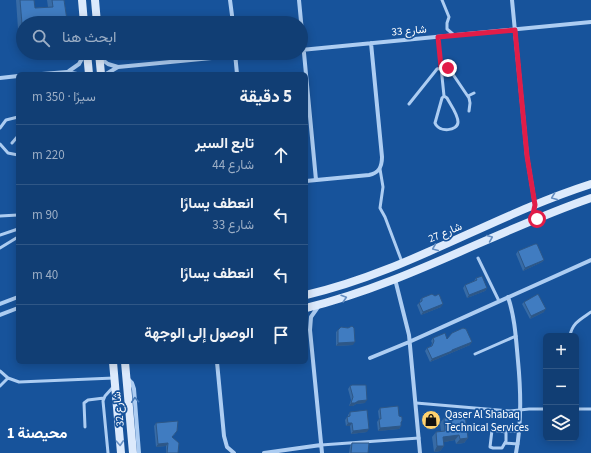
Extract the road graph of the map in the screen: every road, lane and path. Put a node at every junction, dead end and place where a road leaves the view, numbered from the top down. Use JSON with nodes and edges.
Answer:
{"nodes":[{"id":1,"x":82,"y":0,"type":"edge"},
{"id":2,"x":95,"y":0,"type":"edge"},
{"id":3,"x":230,"y":0,"type":"edge"},
{"id":4,"x":299,"y":0,"type":"edge"},
{"id":5,"x":442,"y":0,"type":"edge"},
{"id":6,"x":512,"y":0,"type":"edge"},
{"id":7,"x":83,"y":16,"type":"edge"},
{"id":8,"x":96,"y":16,"type":"edge"},
{"id":9,"x":232,"y":16,"type":"edge"},
{"id":10,"x":300,"y":16,"type":"edge"},
{"id":11,"x":591,"y":22,"type":"edge"},
{"id":12,"x":515,"y":30,"type":"junction"},
{"id":13,"x":454,"y":35,"type":"junction"},
{"id":14,"x":438,"y":37,"type":"junction"},
{"id":15,"x":371,"y":43,"type":"junction"},
{"id":16,"x":308,"y":48,"type":"edge"},
{"id":17,"x":81,"y":60,"type":"edge"},
{"id":18,"x":87,"y":60,"type":"edge"},
{"id":19,"x":100,"y":60,"type":"edge"},
{"id":20,"x":104,"y":60,"type":"edge"},
{"id":21,"x":182,"y":60,"type":"edge"},
{"id":22,"x":236,"y":60,"type":"edge"},
{"id":23,"x":303,"y":60,"type":"edge"},
{"id":24,"x":118,"y":67,"type":"junction"},
{"id":25,"x":441,"y":67,"type":"junction"},
{"id":26,"x":66,"y":72,"type":"edge"},
{"id":27,"x":90,"y":72,"type":"edge"},
{"id":28,"x":101,"y":72,"type":"edge"},
{"id":29,"x":109,"y":72,"type":"edge"},
{"id":30,"x":237,"y":72,"type":"edge"},
{"id":31,"x":304,"y":72,"type":"edge"},
{"id":32,"x":16,"y":76,"type":"edge"},
{"id":33,"x":0,"y":78,"type":"edge"},
{"id":34,"x":474,"y":93,"type":"dead end"},
{"id":35,"x":444,"y":96,"type":"junction"},
{"id":36,"x":468,"y":96,"type":"junction"},
{"id":37,"x":409,"y":104,"type":"dead end"},
{"id":38,"x":308,"y":105,"type":"edge"},
{"id":39,"x":469,"y":111,"type":"dead end"},
{"id":40,"x":16,"y":118,"type":"edge"},
{"id":41,"x":0,"y":128,"type":"edge"},
{"id":42,"x":16,"y":138,"type":"edge"},
{"id":43,"x":12,"y":143,"type":"dead end"},
{"id":44,"x":0,"y":144,"type":"edge"},
{"id":45,"x":16,"y":155,"type":"edge"},
{"id":46,"x":380,"y":169,"type":"junction"},
{"id":47,"x":316,"y":180,"type":"junction"},
{"id":48,"x":308,"y":181,"type":"edge"},
{"id":49,"x":591,"y":184,"type":"edge"},
{"id":50,"x":591,"y":198,"type":"edge"},
{"id":51,"x":535,"y":205,"type":"junction"},
{"id":52,"x":16,"y":215,"type":"edge"},
{"id":53,"x":0,"y":216,"type":"edge"},
{"id":54,"x":537,"y":219,"type":"junction"},
{"id":55,"x":16,"y":230,"type":"edge"},
{"id":56,"x":0,"y":235,"type":"edge"},
{"id":57,"x":16,"y":238,"type":"edge"},
{"id":58,"x":0,"y":248,"type":"edge"},
{"id":59,"x":478,"y":258,"type":"dead end"},
{"id":60,"x":591,"y":260,"type":"edge"},
{"id":61,"x":402,"y":262,"type":"junction"},
{"id":62,"x":395,"y":279,"type":"junction"},
{"id":63,"x":308,"y":294,"type":"edge"},
{"id":64,"x":508,"y":297,"type":"junction"},
{"id":65,"x":16,"y":298,"type":"edge"},
{"id":66,"x":499,"y":301,"type":"junction"},
{"id":67,"x":0,"y":304,"type":"edge"},
{"id":68,"x":321,"y":304,"type":"junction"},
{"id":69,"x":308,"y":307,"type":"edge"},
{"id":70,"x":16,"y":309,"type":"edge"},
{"id":71,"x":591,"y":312,"type":"edge"},
{"id":72,"x":0,"y":315,"type":"edge"},
{"id":73,"x":308,"y":328,"type":"edge"},
{"id":74,"x":310,"y":330,"type":"junction"},
{"id":75,"x":571,"y":333,"type":"edge"},
{"id":76,"x":516,"y":336,"type":"junction"},
{"id":77,"x":409,"y":342,"type":"junction"},
{"id":78,"x":475,"y":354,"type":"dead end"},
{"id":79,"x":370,"y":358,"type":"dead end"},
{"id":80,"x":113,"y":364,"type":"edge"},
{"id":81,"x":122,"y":364,"type":"edge"},
{"id":82,"x":125,"y":364,"type":"edge"},
{"id":83,"x":217,"y":364,"type":"edge"},
{"id":84,"x":0,"y":371,"type":"edge"},
{"id":85,"x":8,"y":378,"type":"junction"},
{"id":86,"x":126,"y":378,"type":"junction"},
{"id":87,"x":115,"y":381,"type":"junction"},
{"id":88,"x":0,"y":386,"type":"edge"},
{"id":89,"x":104,"y":398,"type":"junction"},
{"id":90,"x":416,"y":404,"type":"junction"},
{"id":91,"x":543,"y":408,"type":"edge"},
{"id":92,"x":579,"y":409,"type":"edge"},
{"id":93,"x":591,"y":409,"type":"edge"},
{"id":94,"x":521,"y":410,"type":"junction"},
{"id":95,"x":85,"y":427,"type":"dead end"},
{"id":96,"x":505,"y":431,"type":"junction"},
{"id":97,"x":520,"y":431,"type":"junction"},
{"id":98,"x":419,"y":438,"type":"junction"},
{"id":99,"x":505,"y":443,"type":"junction"},
{"id":100,"x":518,"y":444,"type":"junction"},
{"id":101,"x":322,"y":445,"type":"junction"},
{"id":102,"x":108,"y":453,"type":"edge"},
{"id":103,"x":120,"y":453,"type":"edge"},
{"id":104,"x":133,"y":453,"type":"edge"},
{"id":105,"x":139,"y":453,"type":"edge"},
{"id":106,"x":234,"y":453,"type":"edge"},
{"id":107,"x":264,"y":453,"type":"edge"},
{"id":108,"x":322,"y":453,"type":"edge"},
{"id":109,"x":420,"y":453,"type":"edge"},
{"id":110,"x":516,"y":453,"type":"edge"}],
"edges":[{"from":1,"to":7,"type":"street"},
{"from":2,"to":8,"type":"street"},
{"from":3,"to":9,"type":"street"},
{"from":4,"to":10,"type":"street"},
{"from":5,"to":13,"type":"lane"},
{"from":6,"to":12,"type":"street"},
{"from":11,"to":12,"type":"street","name":"شارع 33"},
{"from":12,"to":13,"type":"street","name":"شارع 33"},
{"from":12,"to":51,"type":"street"},
{"from":13,"to":14,"type":"street","name":"شارع 33"},
{"from":14,"to":15,"type":"street","name":"شارع 33"},
{"from":14,"to":25,"type":"lane"},
{"from":15,"to":16,"type":"street","name":"شارع 33"},
{"from":15,"to":46,"type":"street"},
{"from":17,"to":26,"type":"street"},
{"from":18,"to":27,"type":"street"},
{"from":19,"to":28,"type":"street"},
{"from":20,"to":24,"type":"street"},
{"from":21,"to":24,"type":"street"},
{"from":22,"to":30,"type":"street"},
{"from":23,"to":31,"type":"street"},
{"from":24,"to":29,"type":"street"},
{"from":25,"to":35,"type":"lane"},
{"from":25,"to":36,"type":"lane"},
{"from":25,"to":37,"type":"lane"},
{"from":32,"to":33,"type":"street"},
{"from":34,"to":36,"type":"lane"},
{"from":35,"to":35,"type":"lane"},
{"from":36,"to":39,"type":"lane"},
{"from":38,"to":47,"type":"street"},
{"from":40,"to":41,"type":"lane"},
{"from":42,"to":43,"type":"lane"},
{"from":44,"to":45,"type":"lane"},
{"from":46,"to":47,"type":"street"},
{"from":46,"to":61,"type":"lane"},
{"from":47,"to":48,"type":"street"},
{"from":49,"to":51,"type":"street","name":"شارع 27","one_way":true},
{"from":50,"to":54,"type":"street"},
{"from":51,"to":54,"type":"street"},
{"from":51,"to":61,"type":"street","name":"شارع 27","one_way":true},
{"from":52,"to":53,"type":"lane"},
{"from":62,"to":54,"type":"street","one_way":true},
{"from":55,"to":56,"type":"lane"},
{"from":57,"to":58,"type":"lane"},
{"from":59,"to":66,"type":"lane"},
{"from":60,"to":64,"type":"street"},
{"from":61,"to":63,"type":"street","name":"شارع 27"},
{"from":68,"to":62,"type":"street","one_way":true},
{"from":62,"to":77,"type":"street"},
{"from":64,"to":66,"type":"street"},
{"from":64,"to":76,"type":"street"},
{"from":65,"to":67,"type":"street"},
{"from":66,"to":77,"type":"street"},
{"from":68,"to":69,"type":"street"},
{"from":68,"to":74,"type":"street"},
{"from":70,"to":72,"type":"street"},
{"from":71,"to":75,"type":"lane"},
{"from":73,"to":74,"type":"street"},
{"from":74,"to":101,"type":"street"},
{"from":76,"to":78,"type":"lane"},
{"from":76,"to":94,"type":"street"},
{"from":77,"to":79,"type":"street"},
{"from":77,"to":90,"type":"street"},
{"from":80,"to":87,"type":"street","name":"شارع 32"},
{"from":81,"to":86,"type":"street"},
{"from":82,"to":86,"type":"street","name":"شارع 32"},
{"from":83,"to":106,"type":"street"},
{"from":84,"to":85,"type":"lane"},
{"from":85,"to":87,"type":"lane"},
{"from":85,"to":88,"type":"lane"},
{"from":86,"to":104,"type":"street","name":"شارع 32"},
{"from":105,"to":86,"type":"street","one_way":true},
{"from":87,"to":89,"type":"lane"},
{"from":87,"to":103,"type":"street","name":"شارع 32","one_way":true},
{"from":89,"to":95,"type":"lane"},
{"from":89,"to":102,"type":"lane"},
{"from":90,"to":94,"type":"lane"},
{"from":90,"to":98,"type":"street"},
{"from":91,"to":94,"type":"lane"},
{"from":92,"to":93,"type":"lane"},
{"from":94,"to":97,"type":"street"},
{"from":96,"to":97,"type":"lane"},
{"from":96,"to":99,"type":"lane"},
{"from":96,"to":99,"type":"lane"},
{"from":97,"to":100,"type":"street"},
{"from":98,"to":101,"type":"lane"},
{"from":98,"to":109,"type":"street"},
{"from":99,"to":100,"type":"lane"},
{"from":100,"to":110,"type":"street"},
{"from":101,"to":107,"type":"street"},
{"from":101,"to":108,"type":"street"}]}
